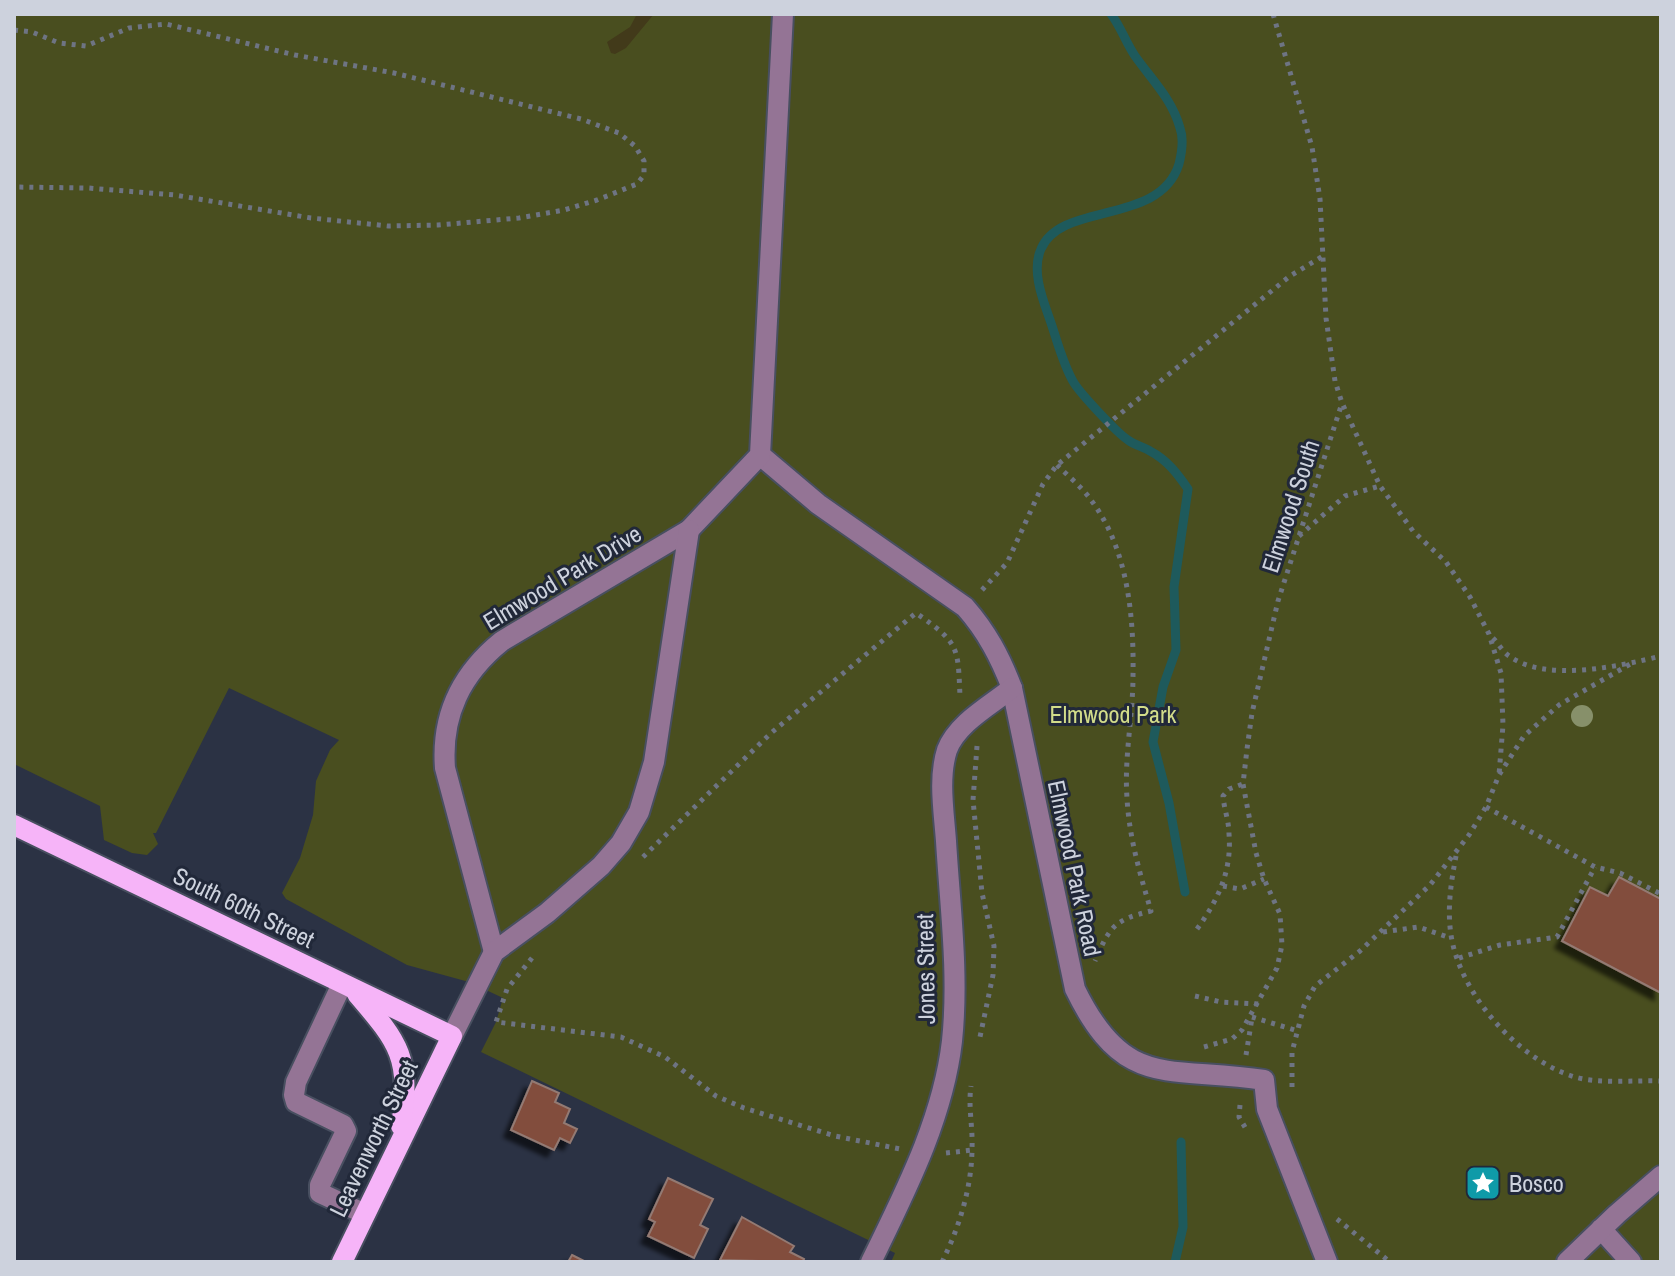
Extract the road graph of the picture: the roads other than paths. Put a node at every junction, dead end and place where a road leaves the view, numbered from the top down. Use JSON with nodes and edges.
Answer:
{"nodes":[{"id":1,"x":783,"y":14,"type":"edge"},
{"id":2,"x":760,"y":455,"type":"junction"},
{"id":3,"x":689,"y":530,"type":"junction"},
{"id":4,"x":1012,"y":688,"type":"junction"},
{"id":5,"x":14,"y":825,"type":"edge"},
{"id":6,"x":494,"y":952,"type":"junction"},
{"id":7,"x":347,"y":986,"type":"junction"},
{"id":8,"x":452,"y":1036,"type":"junction"},
{"id":9,"x":398,"y":1146,"type":"junction"},
{"id":10,"x":1661,"y":1176,"type":"edge"},
{"id":11,"x":365,"y":1214,"type":"junction"},
{"id":12,"x":1601,"y":1229,"type":"junction"},
{"id":13,"x":342,"y":1262,"type":"edge"},
{"id":14,"x":871,"y":1262,"type":"edge"},
{"id":15,"x":1327,"y":1262,"type":"edge"},
{"id":16,"x":1567,"y":1262,"type":"edge"},
{"id":17,"x":1631,"y":1262,"type":"edge"}],
"edges":[{"from":1,"to":2,"type":"street"},
{"from":2,"to":3,"type":"street","name":"Elmwood Park Drive"},
{"from":2,"to":4,"type":"street","name":"Elmwood Park Road"},
{"from":3,"to":6,"type":"street"},
{"from":3,"to":6,"type":"street","name":"Elmwood Park Drive"},
{"from":4,"to":14,"type":"street","name":"Jones Street"},
{"from":4,"to":15,"type":"street","name":"Elmwood Park Road"},
{"from":5,"to":7,"type":"main road","name":"South 60th Street"},
{"from":6,"to":8,"type":"street"},
{"from":7,"to":8,"type":"main road","name":"South 60th Street"},
{"from":7,"to":9,"type":"main road"},
{"from":7,"to":11,"type":"street"},
{"from":8,"to":9,"type":"main road","name":"Leavenworth Street"},
{"from":9,"to":11,"type":"main road","name":"Leavenworth Street"},
{"from":10,"to":12,"type":"street"},
{"from":11,"to":13,"type":"main road","name":"Leavenworth Street"},
{"from":12,"to":16,"type":"street"},
{"from":12,"to":17,"type":"street"}]}
